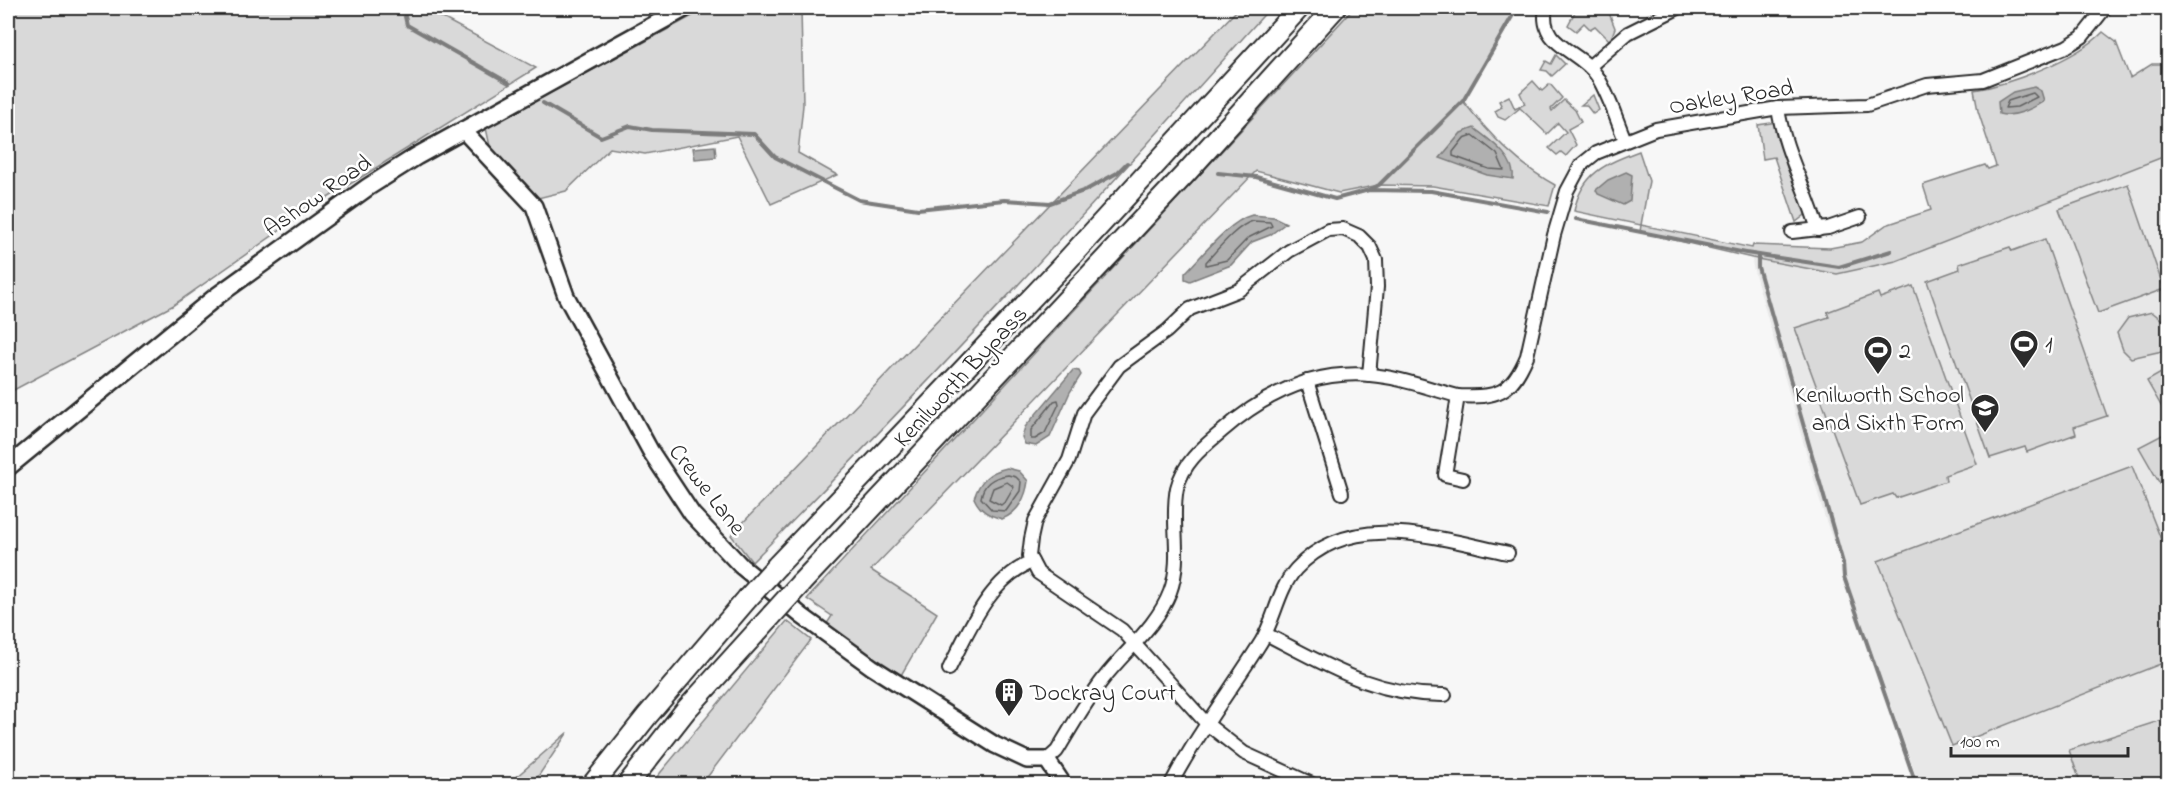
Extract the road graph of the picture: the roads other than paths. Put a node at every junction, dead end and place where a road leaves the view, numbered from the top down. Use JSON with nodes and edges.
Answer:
{"nodes":[{"id":1,"x":685,"y":8,"type":"edge"},
{"id":2,"x":1299,"y":8,"type":"edge"},
{"id":3,"x":1335,"y":8,"type":"edge"},
{"id":4,"x":1546,"y":8,"type":"edge"},
{"id":5,"x":1678,"y":8,"type":"edge"},
{"id":6,"x":2105,"y":8,"type":"edge"},
{"id":7,"x":1590,"y":66,"type":"junction"},
{"id":8,"x":1778,"y":108,"type":"junction"},
{"id":9,"x":463,"y":130,"type":"junction"},
{"id":10,"x":1625,"y":140,"type":"junction"},
{"id":11,"x":1860,"y":217,"type":"dead end"},
{"id":12,"x":1818,"y":230,"type":"junction"},
{"id":13,"x":1792,"y":232,"type":"dead end"},
{"id":14,"x":1369,"y":375,"type":"junction"},
{"id":15,"x":1307,"y":381,"type":"junction"},
{"id":16,"x":1458,"y":396,"type":"junction"},
{"id":17,"x":8,"y":466,"type":"edge"},
{"id":18,"x":1463,"y":479,"type":"dead end"},
{"id":19,"x":1342,"y":493,"type":"dead end"},
{"id":20,"x":1508,"y":552,"type":"dead end"},
{"id":21,"x":1032,"y":562,"type":"junction"},
{"id":22,"x":1266,"y":634,"type":"junction"},
{"id":23,"x":1135,"y":645,"type":"junction"},
{"id":24,"x":949,"y":669,"type":"dead end"},
{"id":25,"x":1445,"y":695,"type":"dead end"},
{"id":26,"x":1207,"y":724,"type":"junction"},
{"id":27,"x":1047,"y":760,"type":"junction"},
{"id":28,"x":593,"y":784,"type":"edge"},
{"id":29,"x":627,"y":784,"type":"edge"},
{"id":30,"x":1063,"y":784,"type":"edge"},
{"id":31,"x":1171,"y":784,"type":"edge"},
{"id":32,"x":1312,"y":784,"type":"edge"}],
"edges":[{"from":1,"to":9,"type":"main road","name":"Ashow Road"},
{"from":2,"to":28,"type":"highway","name":"Kenilworth Bypass","bridge":true},
{"from":3,"to":29,"type":"highway","name":"Kenilworth Bypass","bridge":true},
{"from":4,"to":7,"type":"street"},
{"from":5,"to":7,"type":"street"},
{"from":6,"to":8,"type":"street","name":"Oakley Road"},
{"from":7,"to":10,"type":"street"},
{"from":8,"to":10,"type":"street","name":"Oakley Road"},
{"from":8,"to":12,"type":"street"},
{"from":9,"to":17,"type":"main road","name":"Ashow Road"},
{"from":9,"to":27,"type":"street","name":"Crewe Lane"},
{"from":10,"to":16,"type":"street","name":"Oakley Road"},
{"from":11,"to":12,"type":"street"},
{"from":12,"to":13,"type":"street"},
{"from":14,"to":15,"type":"street"},
{"from":14,"to":16,"type":"street"},
{"from":14,"to":21,"type":"street"},
{"from":15,"to":19,"type":"street"},
{"from":15,"to":23,"type":"street"},
{"from":16,"to":18,"type":"street"},
{"from":20,"to":22,"type":"street"},
{"from":21,"to":23,"type":"street"},
{"from":21,"to":24,"type":"street"},
{"from":22,"to":25,"type":"street"},
{"from":22,"to":26,"type":"street"},
{"from":23,"to":26,"type":"street"},
{"from":23,"to":27,"type":"street"},
{"from":26,"to":31,"type":"street"},
{"from":26,"to":32,"type":"street"},
{"from":27,"to":30,"type":"street"}]}
